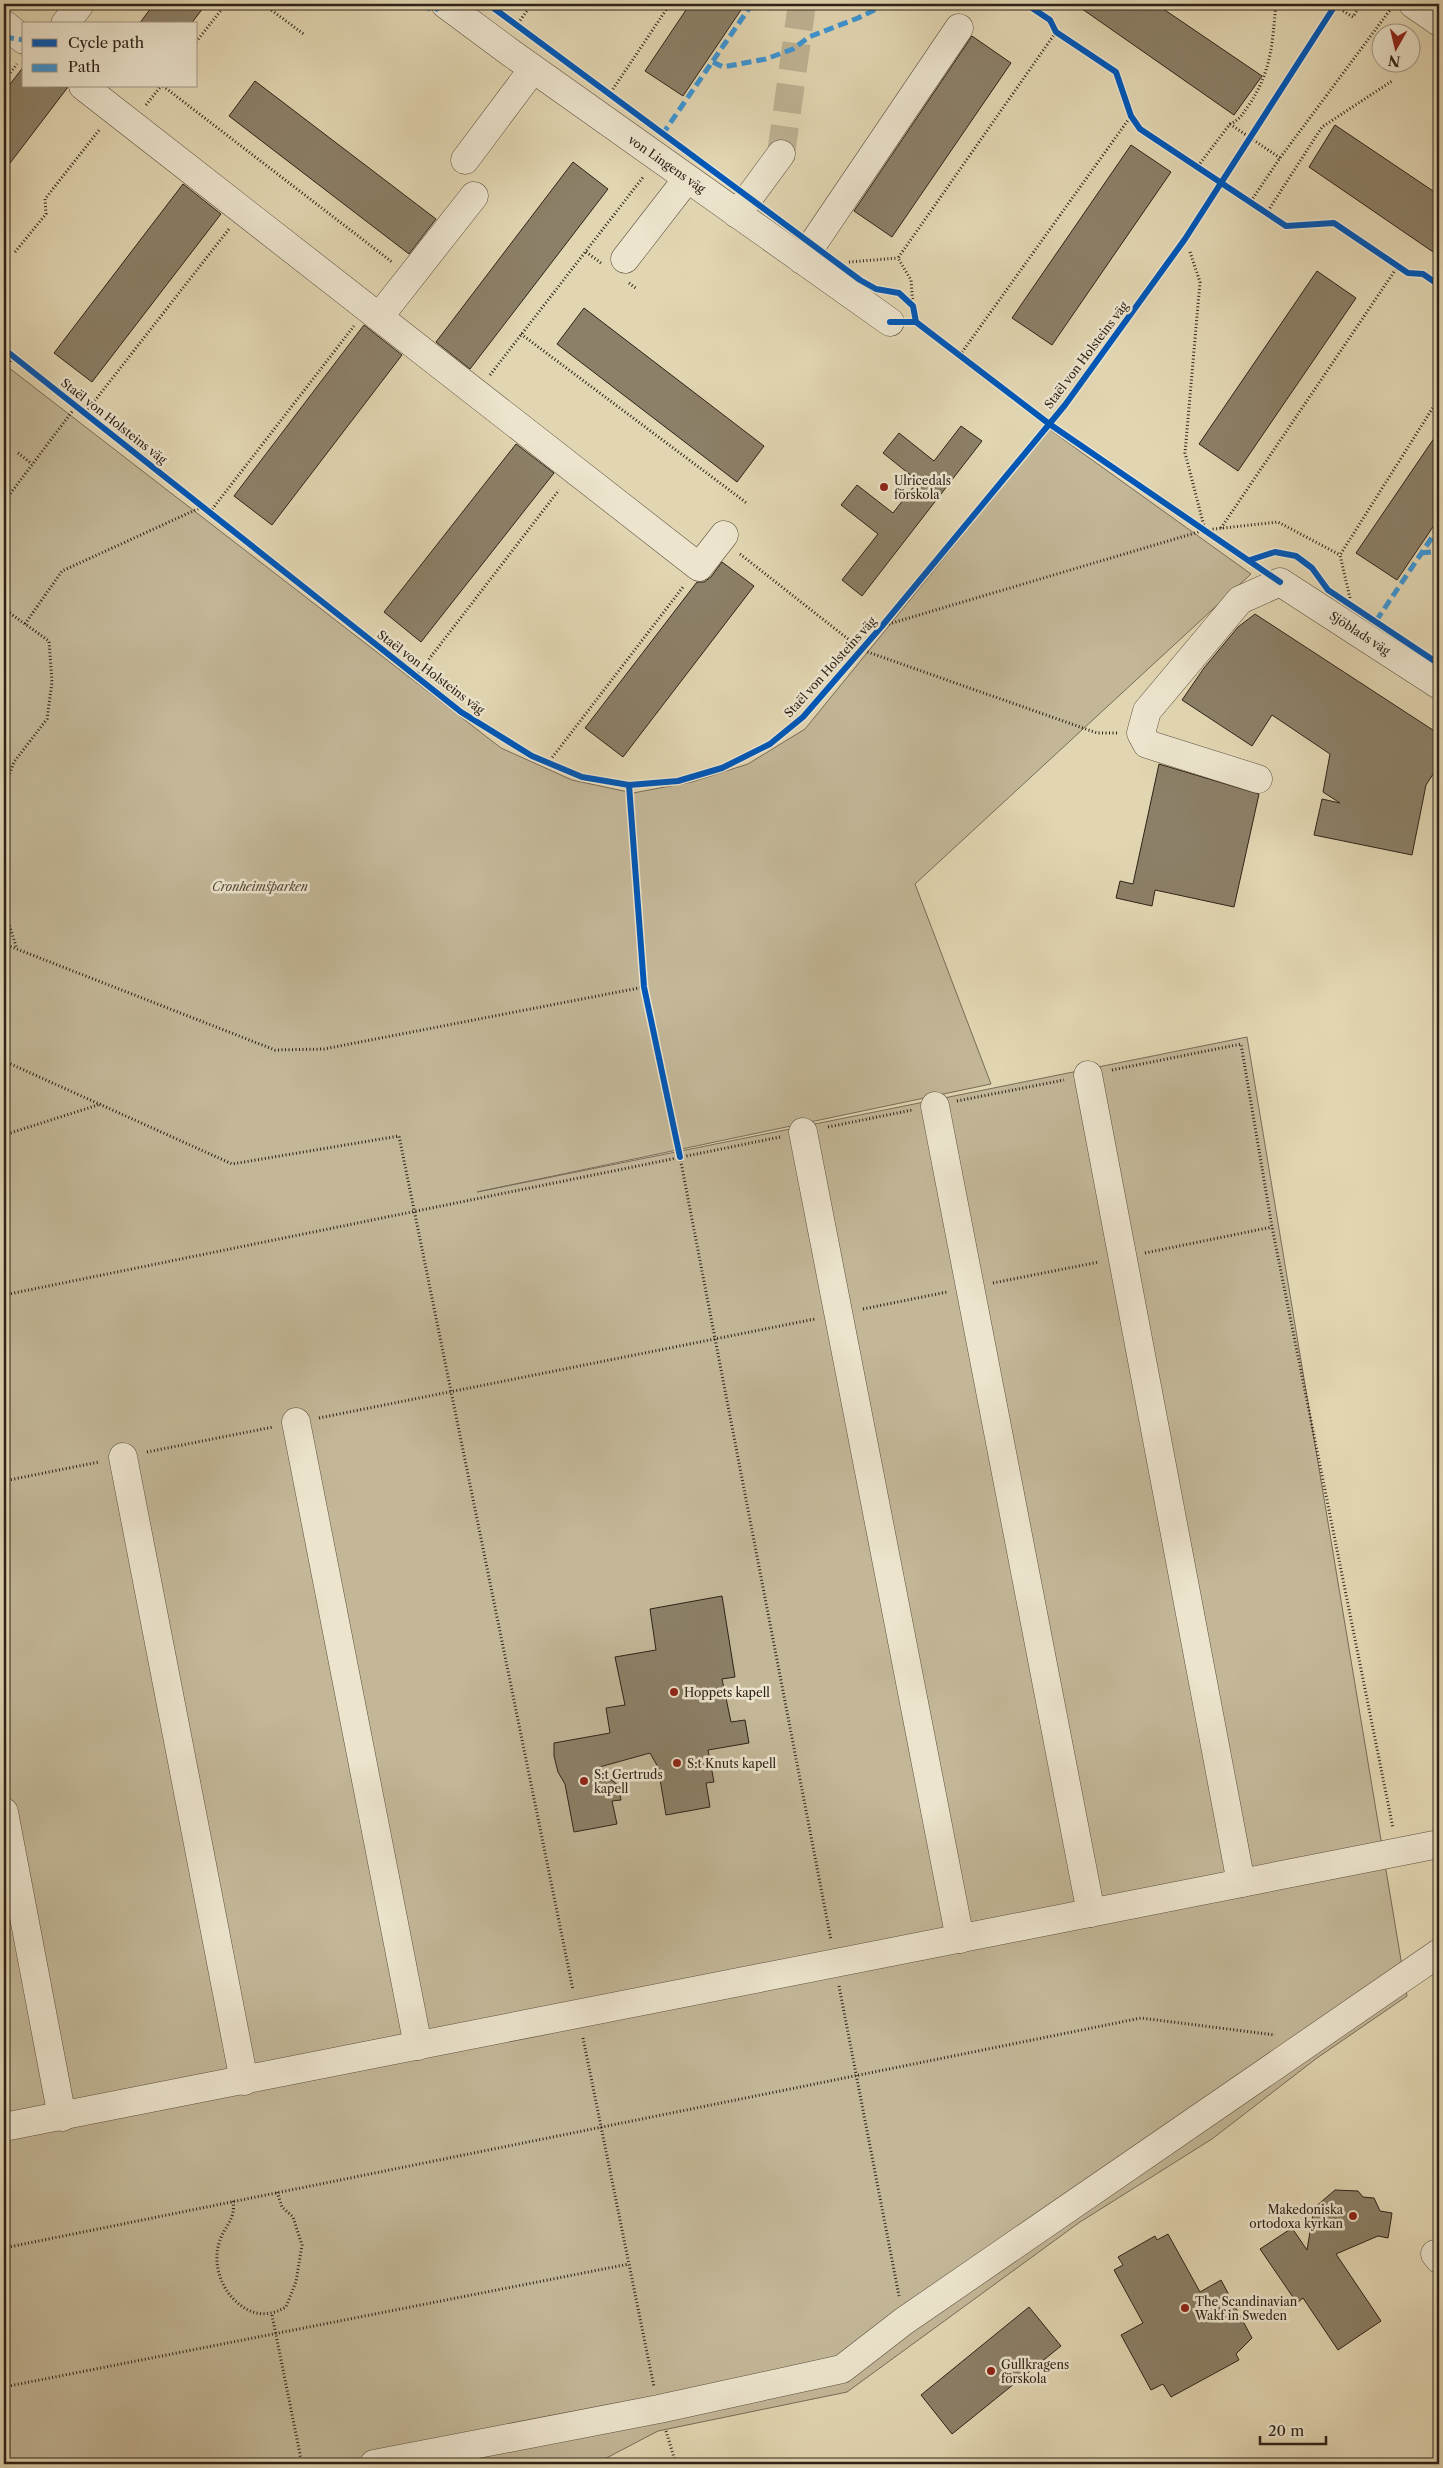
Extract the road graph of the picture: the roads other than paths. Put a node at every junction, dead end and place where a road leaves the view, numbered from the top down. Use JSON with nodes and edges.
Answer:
{"nodes":[{"id":1,"x":80,"y":4,"type":"edge"},
{"id":2,"x":445,"y":4,"type":"edge"},
{"id":3,"x":1405,"y":8,"type":"edge"},
{"id":4,"x":66,"y":22,"type":"edge"},
{"id":5,"x":1439,"y":22,"type":"edge"},
{"id":6,"x":4,"y":24,"type":"edge"},
{"id":7,"x":959,"y":28,"type":"dead end"},
{"id":8,"x":21,"y":51,"type":"edge"},
{"id":9,"x":533,"y":69,"type":"junction"},
{"id":10,"x":86,"y":88,"type":"edge"},
{"id":11,"x":781,"y":154,"type":"tunnel mouth"},
{"id":12,"x":465,"y":160,"type":"dead end"},
{"id":13,"x":687,"y":179,"type":"junction"},
{"id":14,"x":474,"y":196,"type":"dead end"},
{"id":15,"x":737,"y":214,"type":"junction"},
{"id":16,"x":625,"y":259,"type":"dead end"},
{"id":17,"x":802,"y":260,"type":"junction"},
{"id":18,"x":373,"y":312,"type":"junction"},
{"id":19,"x":890,"y":322,"type":"dead end"},
{"id":20,"x":724,"y":534,"type":"road end"},
{"id":21,"x":1439,"y":685,"type":"edge"},
{"id":22,"x":1258,"y":779,"type":"dead end"},
{"id":23,"x":1088,"y":1075,"type":"road end"},
{"id":24,"x":935,"y":1106,"type":"road end"},
{"id":25,"x":802,"y":1132,"type":"road end"},
{"id":26,"x":296,"y":1422,"type":"road end"},
{"id":27,"x":123,"y":1457,"type":"road end"},
{"id":28,"x":4,"y":1812,"type":"edge"},
{"id":29,"x":1439,"y":1844,"type":"edge"},
{"id":30,"x":1241,"y":1883,"type":"junction"},
{"id":31,"x":1091,"y":1913,"type":"junction"},
{"id":32,"x":960,"y":1939,"type":"junction"},
{"id":33,"x":1439,"y":1952,"type":"edge"},
{"id":34,"x":418,"y":2046,"type":"junction"},
{"id":35,"x":244,"y":2081,"type":"junction"},
{"id":36,"x":62,"y":2117,"type":"junction"},
{"id":37,"x":4,"y":2127,"type":"edge"},
{"id":38,"x":374,"y":2464,"type":"edge"}],
"edges":[{"from":1,"to":4,"type":"street"},
{"from":2,"to":9,"type":"street","name":"von Lingens väg"},
{"from":3,"to":5,"type":"street"},
{"from":6,"to":8,"type":"street"},
{"from":7,"to":17,"type":"street"},
{"from":9,"to":12,"type":"street"},
{"from":9,"to":13,"type":"street","name":"von Lingens väg"},
{"from":10,"to":18,"type":"street"},
{"from":11,"to":15,"type":"street"},
{"from":13,"to":15,"type":"street","name":"von Lingens väg"},
{"from":13,"to":16,"type":"street"},
{"from":14,"to":18,"type":"street"},
{"from":15,"to":17,"type":"street","name":"von Lingens väg"},
{"from":17,"to":19,"type":"street","name":"von Lingens väg"},
{"from":18,"to":20,"type":"street"},
{"from":21,"to":22,"type":"street","name":"Sjöblads väg"},
{"from":23,"to":30,"type":"street"},
{"from":24,"to":31,"type":"street"},
{"from":25,"to":32,"type":"street"},
{"from":26,"to":34,"type":"street"},
{"from":27,"to":35,"type":"street"},
{"from":28,"to":36,"type":"street"},
{"from":29,"to":30,"type":"street"},
{"from":30,"to":31,"type":"street"},
{"from":31,"to":32,"type":"street"},
{"from":32,"to":34,"type":"street"},
{"from":33,"to":38,"type":"street"},
{"from":34,"to":35,"type":"street"},
{"from":35,"to":36,"type":"street"},
{"from":36,"to":37,"type":"street"}]}
